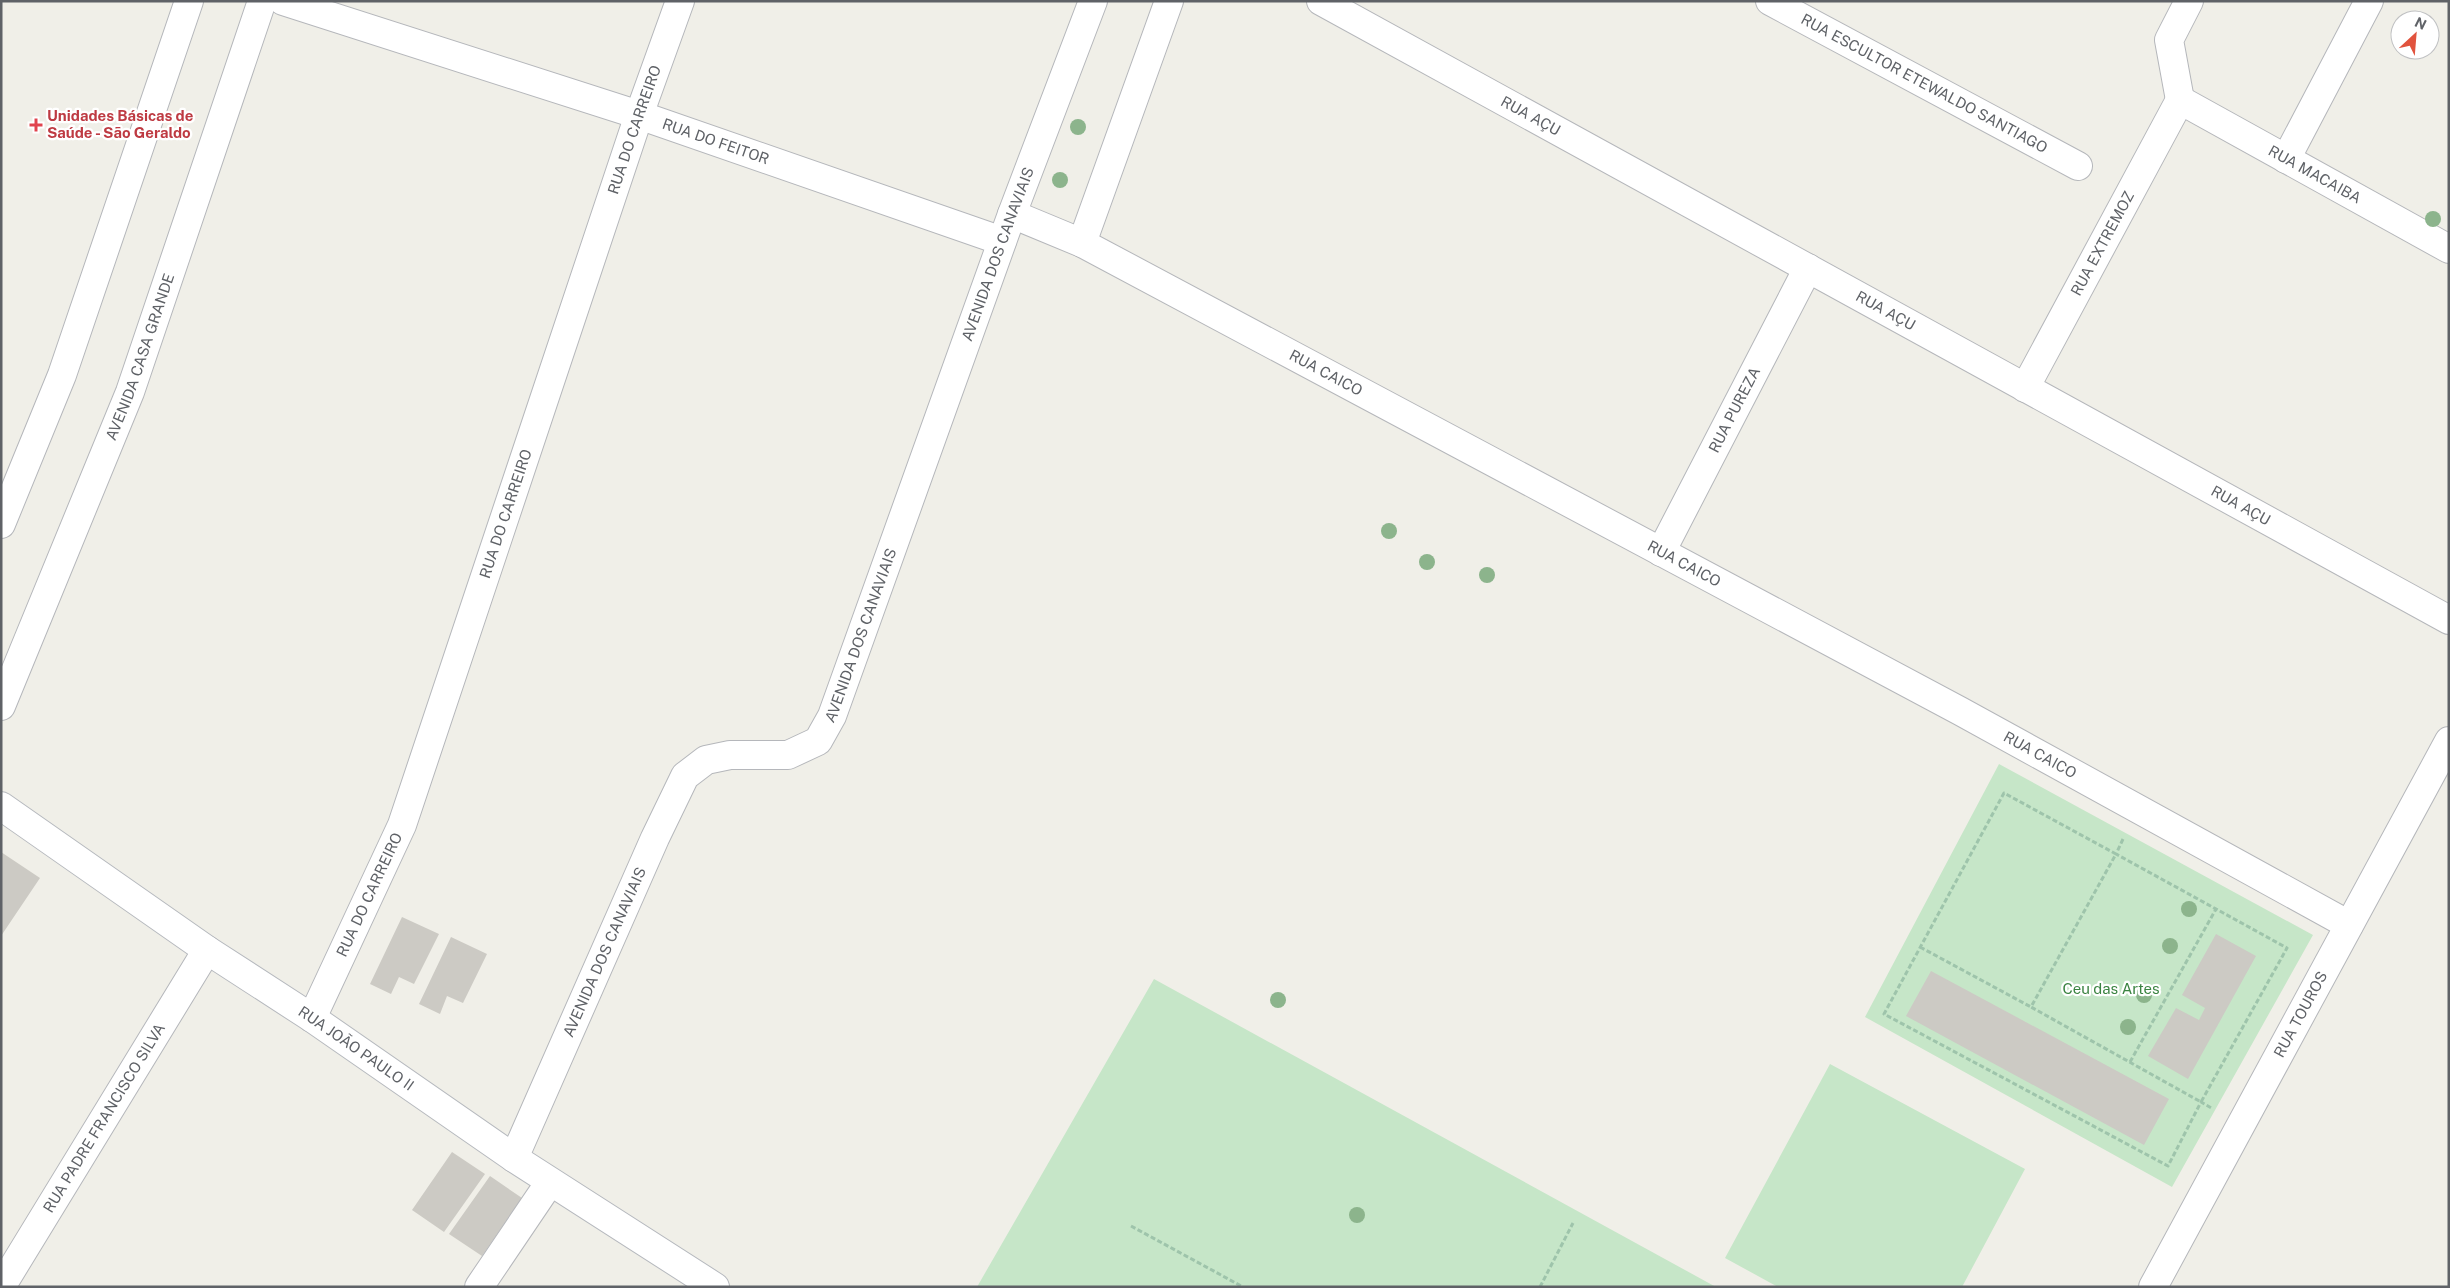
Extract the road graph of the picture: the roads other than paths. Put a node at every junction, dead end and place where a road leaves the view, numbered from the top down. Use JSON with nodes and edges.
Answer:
{"nodes":[{"id":1,"x":189,"y":1,"type":"edge"},
{"id":2,"x":262,"y":1,"type":"edge"},
{"id":3,"x":283,"y":1,"type":"edge"},
{"id":4,"x":680,"y":1,"type":"edge"},
{"id":5,"x":1094,"y":1,"type":"edge"},
{"id":6,"x":1169,"y":1,"type":"edge"},
{"id":7,"x":1321,"y":1,"type":"edge"},
{"id":8,"x":1770,"y":1,"type":"edge"},
{"id":9,"x":2190,"y":1,"type":"edge"},
{"id":10,"x":2369,"y":1,"type":"edge"},
{"id":11,"x":2180,"y":100,"type":"junction"},
{"id":12,"x":639,"y":114,"type":"junction"},
{"id":13,"x":2286,"y":159,"type":"junction"},
{"id":14,"x":2078,"y":166,"type":"dead end"},
{"id":15,"x":1012,"y":214,"type":"junction"},
{"id":16,"x":1002,"y":241,"type":"junction"},
{"id":17,"x":1082,"y":243,"type":"junction"},
{"id":18,"x":2449,"y":249,"type":"edge"},
{"id":19,"x":1808,"y":268,"type":"junction"},
{"id":20,"x":2025,"y":388,"type":"junction"},
{"id":21,"x":1,"y":524,"type":"edge"},
{"id":22,"x":1661,"y":552,"type":"junction"},
{"id":23,"x":2449,"y":620,"type":"edge"},
{"id":24,"x":1,"y":706,"type":"edge"},
{"id":25,"x":2449,"y":741,"type":"edge"},
{"id":26,"x":1,"y":806,"type":"edge"},
{"id":27,"x":2349,"y":925,"type":"junction"},
{"id":28,"x":207,"y":950,"type":"junction"},
{"id":29,"x":312,"y":1018,"type":"junction"},
{"id":30,"x":514,"y":1158,"type":"junction"},
{"id":31,"x":550,"y":1182,"type":"junction"},
{"id":32,"x":704,"y":1284,"type":"edge"},
{"id":33,"x":1,"y":1287,"type":"edge"},
{"id":34,"x":478,"y":1287,"type":"edge"},
{"id":35,"x":2153,"y":1287,"type":"edge"}],
"edges":[{"from":1,"to":21,"type":"street"},
{"from":2,"to":24,"type":"street","name":"AVENIDA CASA GRANDE"},
{"from":3,"to":12,"type":"street","name":"RUA DO FEITOR"},
{"from":4,"to":12,"type":"street","name":"RUA DO CARREIRO"},
{"from":5,"to":15,"type":"street","name":"AVENIDA DOS CANAVIAIS"},
{"from":6,"to":17,"type":"street"},
{"from":7,"to":19,"type":"street","name":"RUA AÇU"},
{"from":8,"to":14,"type":"street","name":"RUA ESCULTOR ETEWALDO SANTIAGO"},
{"from":9,"to":11,"type":"street"},
{"from":10,"to":13,"type":"street"},
{"from":11,"to":13,"type":"street","name":"RUA MACAIBA"},
{"from":11,"to":20,"type":"street","name":"RUA EXTREMOZ"},
{"from":12,"to":16,"type":"street","name":"RUA DO FEITOR"},
{"from":12,"to":29,"type":"street","name":"RUA DO CARREIRO"},
{"from":13,"to":18,"type":"street","name":"RUA MACAIBA"},
{"from":15,"to":16,"type":"street","name":"AVENIDA DOS CANAVIAIS"},
{"from":15,"to":17,"type":"street","name":"RUA CAICO"},
{"from":16,"to":30,"type":"street","name":"AVENIDA DOS CANAVIAIS"},
{"from":17,"to":22,"type":"street","name":"RUA CAICO"},
{"from":19,"to":20,"type":"street","name":"RUA AÇU"},
{"from":19,"to":22,"type":"street","name":"RUA PUREZA"},
{"from":20,"to":23,"type":"street","name":"RUA AÇU"},
{"from":22,"to":27,"type":"street","name":"RUA CAICO"},
{"from":25,"to":27,"type":"street","name":"RUA TOUROS"},
{"from":26,"to":28,"type":"street","name":"RUA JOÃO PAULO II"},
{"from":27,"to":35,"type":"street","name":"RUA TOUROS"},
{"from":28,"to":29,"type":"street","name":"RUA JOÃO PAULO II"},
{"from":28,"to":33,"type":"street","name":"RUA PADRE FRANCISCO SILVA"},
{"from":29,"to":30,"type":"street","name":"RUA JOÃO PAULO II"},
{"from":30,"to":31,"type":"street","name":"RUA JOÃO PAULO II"},
{"from":31,"to":32,"type":"street","name":"RUA JOÃO PAULO II"},
{"from":31,"to":34,"type":"street"}]}
